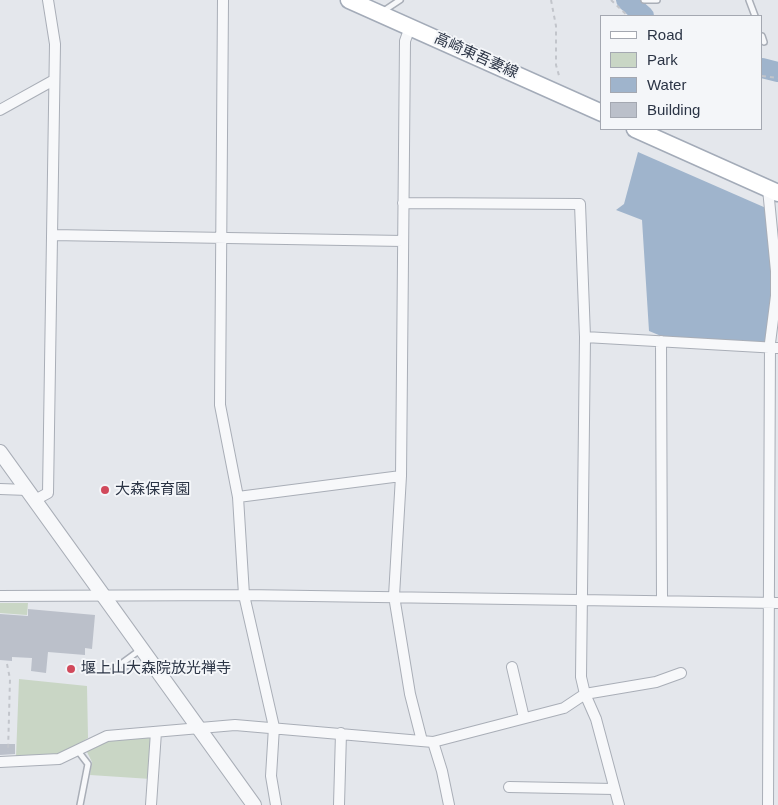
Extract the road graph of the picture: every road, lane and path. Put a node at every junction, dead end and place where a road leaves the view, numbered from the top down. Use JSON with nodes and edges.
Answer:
{"nodes":[{"id":1,"x":48,"y":0,"type":"edge"},
{"id":2,"x":223,"y":0,"type":"edge"},
{"id":3,"x":349,"y":0,"type":"edge"},
{"id":4,"x":400,"y":0,"type":"edge"},
{"id":5,"x":551,"y":0,"type":"edge"},
{"id":6,"x":611,"y":0,"type":"edge"},
{"id":7,"x":644,"y":0,"type":"edge"},
{"id":8,"x":657,"y":0,"type":"edge"},
{"id":9,"x":749,"y":0,"type":"edge"},
{"id":10,"x":380,"y":14,"type":"junction"},
{"id":11,"x":627,"y":15,"type":"edge"},
{"id":12,"x":755,"y":15,"type":"edge"},
{"id":13,"x":410,"y":27,"type":"junction"},
{"id":14,"x":763,"y":76,"type":"edge"},
{"id":15,"x":778,"y":78,"type":"edge"},
{"id":16,"x":54,"y":80,"type":"junction"},
{"id":17,"x":560,"y":81,"type":"dead end"},
{"id":18,"x":0,"y":110,"type":"edge"},
{"id":19,"x":600,"y":112,"type":"edge"},
{"id":20,"x":638,"y":130,"type":"edge"},
{"id":21,"x":773,"y":191,"type":"edge"},
{"id":22,"x":403,"y":203,"type":"junction"},
{"id":23,"x":52,"y":235,"type":"junction"},
{"id":24,"x":221,"y":237,"type":"junction"},
{"id":25,"x":403,"y":241,"type":"junction"},
{"id":26,"x":585,"y":337,"type":"junction"},
{"id":27,"x":661,"y":341,"type":"junction"},
{"id":28,"x":774,"y":347,"type":"edge"},
{"id":29,"x":0,"y":452,"type":"edge"},
{"id":30,"x":401,"y":476,"type":"junction"},
{"id":31,"x":0,"y":489,"type":"edge"},
{"id":32,"x":32,"y":495,"type":"junction"},
{"id":33,"x":238,"y":497,"type":"junction"},
{"id":34,"x":244,"y":595,"type":"junction"},
{"id":35,"x":0,"y":596,"type":"edge"},
{"id":36,"x":104,"y":596,"type":"junction"},
{"id":37,"x":394,"y":596,"type":"junction"},
{"id":38,"x":580,"y":599,"type":"junction"},
{"id":39,"x":662,"y":601,"type":"junction"},
{"id":40,"x":774,"y":603,"type":"edge"},
{"id":41,"x":142,"y":649,"type":"junction"},
{"id":42,"x":7,"y":664,"type":"dead end"},
{"id":43,"x":512,"y":667,"type":"dead end"},
{"id":44,"x":114,"y":669,"type":"dead end"},
{"id":45,"x":681,"y":673,"type":"dead end"},
{"id":46,"x":585,"y":694,"type":"junction"},
{"id":47,"x":524,"y":718,"type":"junction"},
{"id":48,"x":274,"y":727,"type":"junction"},
{"id":49,"x":199,"y":728,"type":"junction"},
{"id":50,"x":156,"y":732,"type":"junction"},
{"id":51,"x":341,"y":733,"type":"junction"},
{"id":52,"x":422,"y":741,"type":"junction"},
{"id":53,"x":433,"y":742,"type":"junction"},
{"id":54,"x":78,"y":750,"type":"junction"},
{"id":55,"x":4,"y":762,"type":"edge"},
{"id":56,"x":509,"y":787,"type":"dead end"},
{"id":57,"x":614,"y":789,"type":"junction"},
{"id":58,"x":80,"y":805,"type":"edge"},
{"id":59,"x":151,"y":805,"type":"edge"},
{"id":60,"x":254,"y":805,"type":"edge"},
{"id":61,"x":276,"y":805,"type":"edge"},
{"id":62,"x":338,"y":805,"type":"edge"},
{"id":63,"x":449,"y":805,"type":"edge"},
{"id":64,"x":619,"y":805,"type":"edge"},
{"id":65,"x":768,"y":805,"type":"edge"}],
"edges":[{"from":1,"to":16,"type":"street"},
{"from":2,"to":24,"type":"street"},
{"from":3,"to":10,"type":"main road","name":"高崎東吾妻線"},
{"from":4,"to":10,"type":"lane"},
{"from":5,"to":17,"type":"path"},
{"from":6,"to":11,"type":"path"},
{"from":7,"to":8,"type":"lane"},
{"from":9,"to":12,"type":"lane"},
{"from":10,"to":13,"type":"main road","name":"高崎東吾妻線"},
{"from":13,"to":19,"type":"main road","name":"高崎東吾妻線"},
{"from":13,"to":22,"type":"street"},
{"from":14,"to":15,"type":"path"},
{"from":16,"to":18,"type":"street"},
{"from":16,"to":23,"type":"street"},
{"from":20,"to":21,"type":"main road"},
{"from":21,"to":28,"type":"street"},
{"from":22,"to":25,"type":"street"},
{"from":22,"to":26,"type":"street"},
{"from":23,"to":24,"type":"street"},
{"from":23,"to":32,"type":"street"},
{"from":24,"to":25,"type":"street"},
{"from":24,"to":33,"type":"street"},
{"from":25,"to":30,"type":"street"},
{"from":26,"to":27,"type":"street"},
{"from":26,"to":38,"type":"street"},
{"from":27,"to":28,"type":"street"},
{"from":27,"to":39,"type":"street"},
{"from":28,"to":40,"type":"street"},
{"from":29,"to":32,"type":"street"},
{"from":30,"to":33,"type":"street"},
{"from":30,"to":37,"type":"street"},
{"from":31,"to":32,"type":"street"},
{"from":32,"to":36,"type":"street"},
{"from":33,"to":34,"type":"street"},
{"from":34,"to":36,"type":"street"},
{"from":34,"to":37,"type":"street"},
{"from":34,"to":48,"type":"street"},
{"from":35,"to":36,"type":"street"},
{"from":36,"to":41,"type":"street"},
{"from":37,"to":38,"type":"street"},
{"from":37,"to":52,"type":"street"},
{"from":38,"to":39,"type":"street"},
{"from":38,"to":46,"type":"street"},
{"from":39,"to":40,"type":"street"},
{"from":40,"to":65,"type":"street"},
{"from":41,"to":44,"type":"lane"},
{"from":41,"to":49,"type":"street"},
{"from":42,"to":55,"type":"path"},
{"from":43,"to":47,"type":"street"},
{"from":45,"to":46,"type":"street"},
{"from":46,"to":47,"type":"street"},
{"from":46,"to":57,"type":"street"},
{"from":47,"to":53,"type":"street"},
{"from":48,"to":49,"type":"street"},
{"from":48,"to":51,"type":"street"},
{"from":48,"to":61,"type":"street"},
{"from":49,"to":50,"type":"street"},
{"from":49,"to":60,"type":"street"},
{"from":50,"to":54,"type":"street"},
{"from":50,"to":59,"type":"street"},
{"from":51,"to":52,"type":"street"},
{"from":51,"to":62,"type":"street"},
{"from":52,"to":53,"type":"street"},
{"from":53,"to":63,"type":"street"},
{"from":54,"to":55,"type":"street"},
{"from":54,"to":58,"type":"lane"},
{"from":56,"to":57,"type":"street"},
{"from":57,"to":64,"type":"street"}]}
